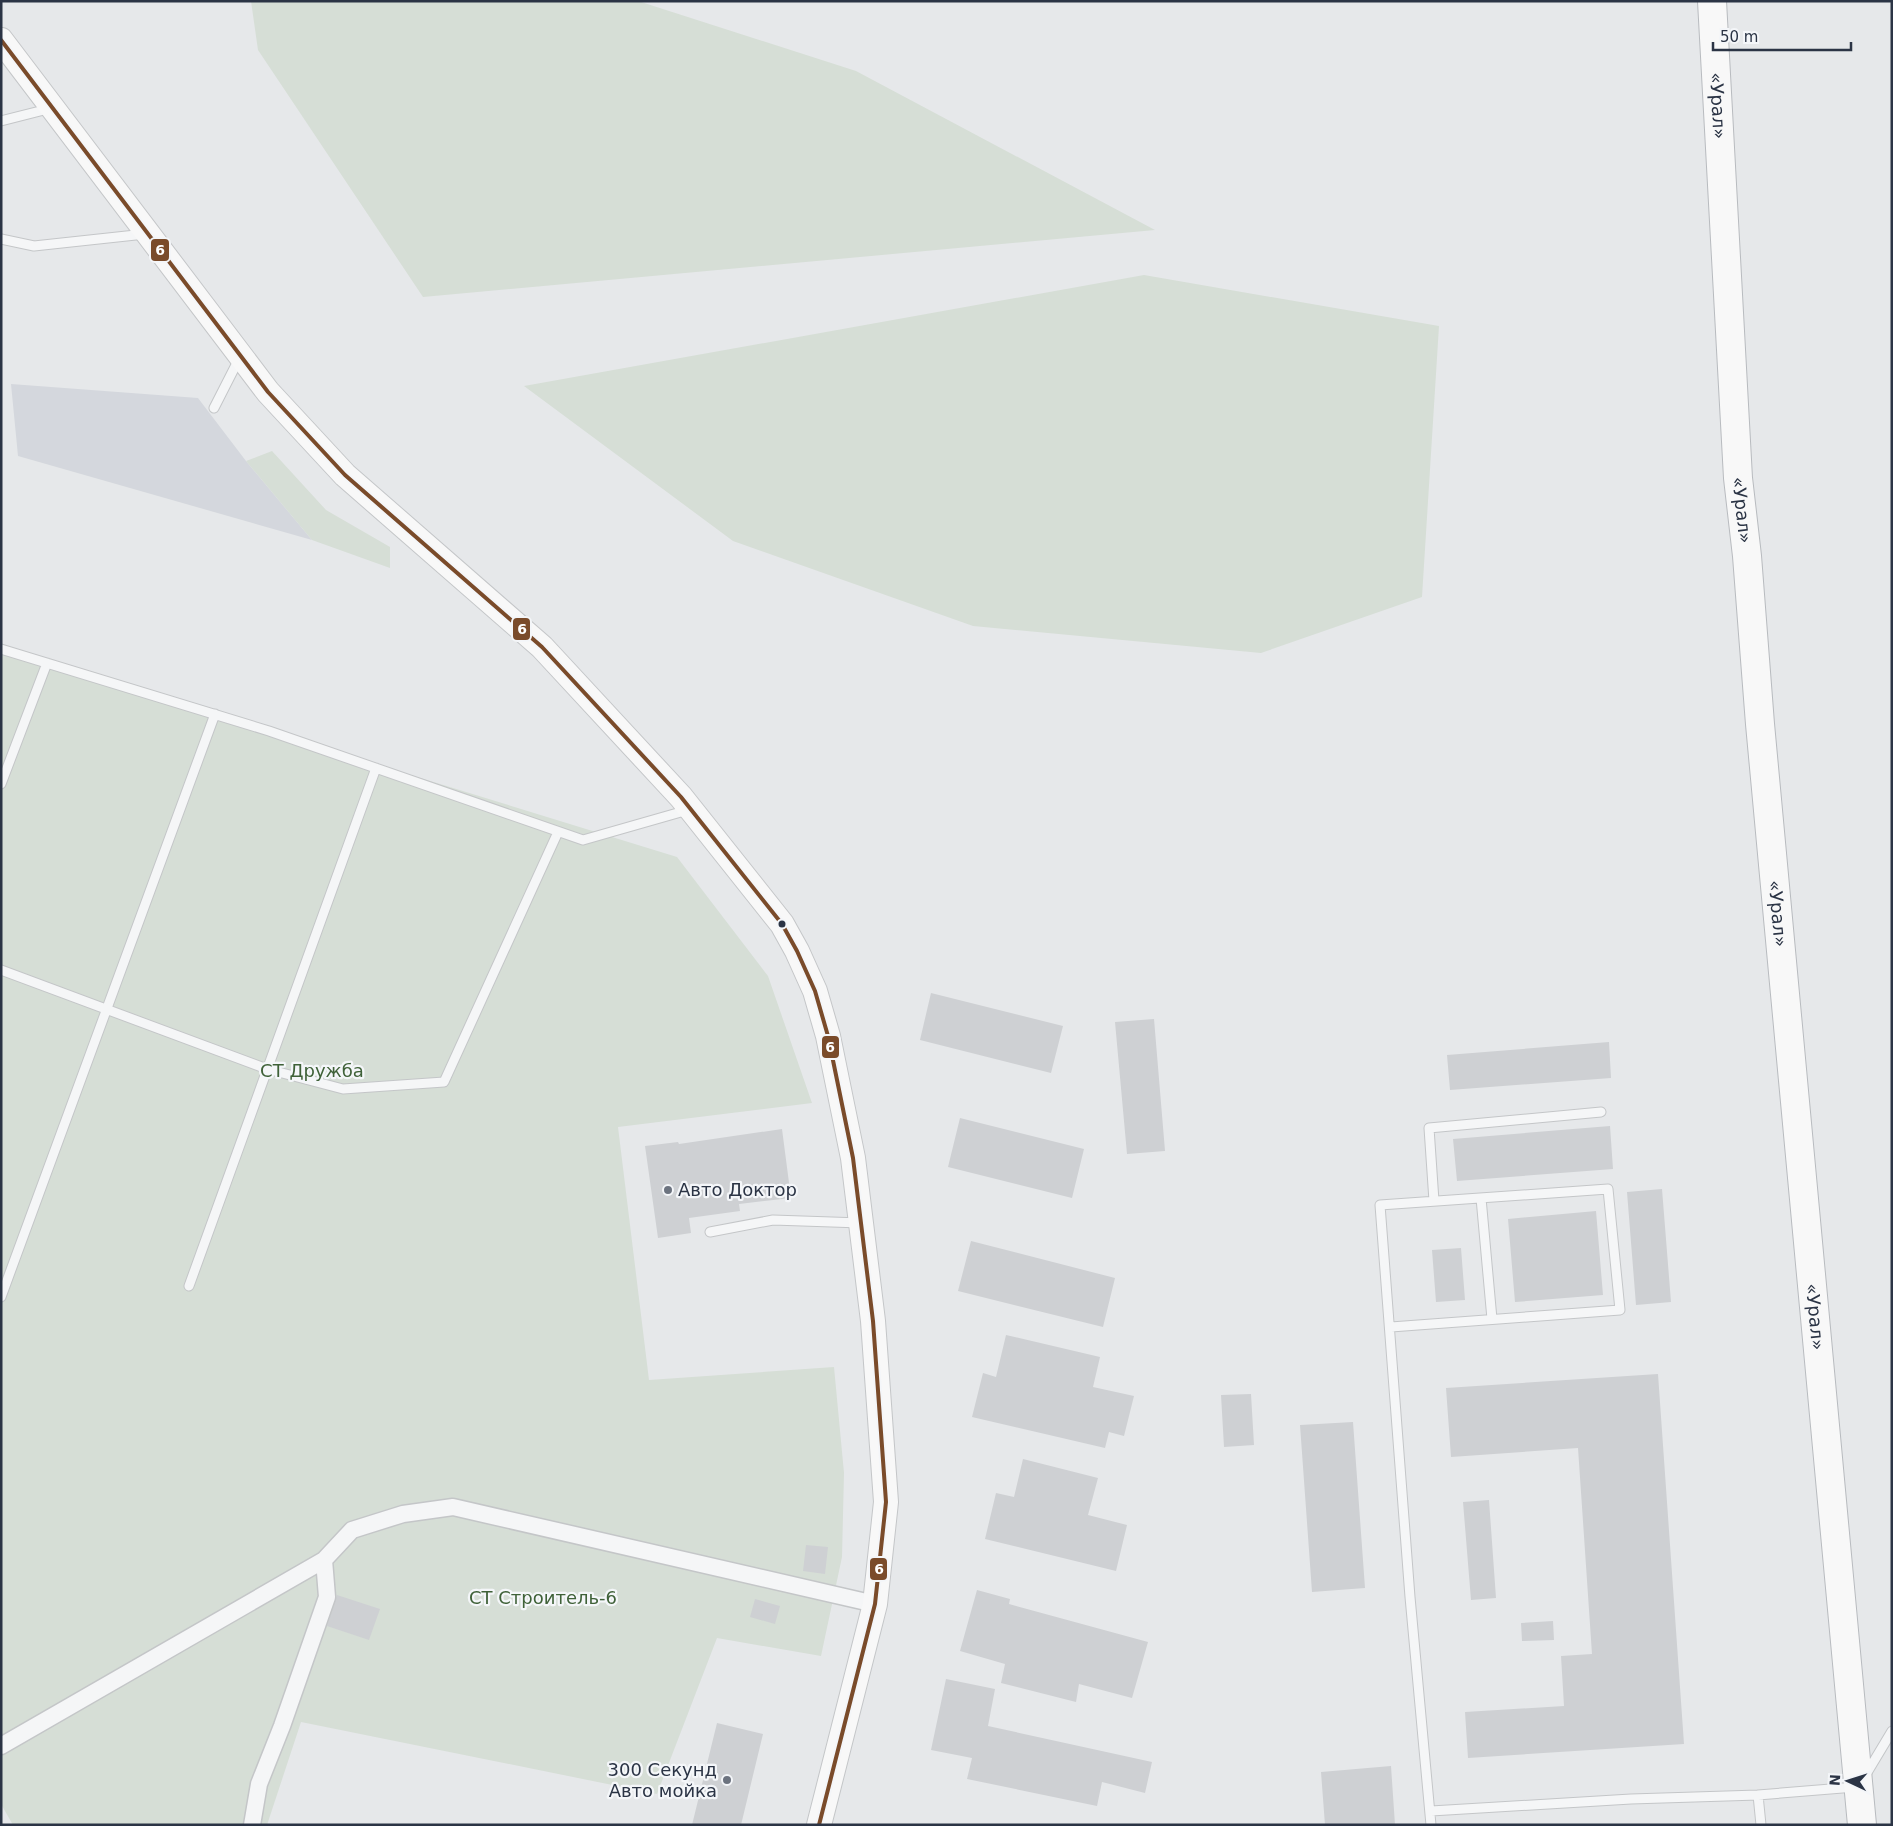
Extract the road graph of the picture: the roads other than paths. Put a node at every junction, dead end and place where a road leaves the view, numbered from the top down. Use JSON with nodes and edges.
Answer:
{"nodes":[{"id":1,"x":1712,"y":1,"type":"edge"},
{"id":2,"x":1,"y":40,"type":"edge"},
{"id":3,"x":54,"y":107,"type":"junction"},
{"id":4,"x":1,"y":121,"type":"edge"},
{"id":5,"x":150,"y":234,"type":"junction"},
{"id":6,"x":1,"y":239,"type":"edge"},
{"id":7,"x":241,"y":355,"type":"junction"},
{"id":8,"x":214,"y":408,"type":"dead end"},
{"id":9,"x":1,"y":649,"type":"edge"},
{"id":10,"x":47,"y":663,"type":"junction"},
{"id":11,"x":215,"y":714,"type":"junction"},
{"id":12,"x":376,"y":768,"type":"junction"},
{"id":13,"x":1,"y":784,"type":"edge"},
{"id":14,"x":691,"y":809,"type":"junction"},
{"id":15,"x":558,"y":832,"type":"junction"},
{"id":16,"x":1,"y":970,"type":"edge"},
{"id":17,"x":107,"y":1008,"type":"junction"},
{"id":18,"x":268,"y":1069,"type":"junction"},
{"id":19,"x":1601,"y":1112,"type":"dead end"},
{"id":20,"x":1481,"y":1198,"type":"junction"},
{"id":21,"x":1434,"y":1201,"type":"junction"},
{"id":22,"x":861,"y":1223,"type":"junction"},
{"id":23,"x":710,"y":1232,"type":"dead end"},
{"id":24,"x":5,"y":1276,"type":"edge"},
{"id":25,"x":188,"y":1286,"type":"dead end"},
{"id":26,"x":1,"y":1297,"type":"edge"},
{"id":27,"x":1492,"y":1319,"type":"junction"},
{"id":28,"x":1391,"y":1327,"type":"junction"},
{"id":29,"x":324,"y":1560,"type":"junction"},
{"id":30,"x":875,"y":1604,"type":"junction"},
{"id":31,"x":1892,"y":1731,"type":"edge"},
{"id":32,"x":1,"y":1746,"type":"edge"},
{"id":33,"x":1859,"y":1786,"type":"junction"},
{"id":34,"x":1758,"y":1794,"type":"junction"},
{"id":35,"x":1431,"y":1811,"type":"junction"},
{"id":36,"x":252,"y":1825,"type":"edge"},
{"id":37,"x":819,"y":1825,"type":"edge"},
{"id":38,"x":1431,"y":1825,"type":"edge"},
{"id":39,"x":1760,"y":1825,"type":"edge"},
{"id":40,"x":1862,"y":1825,"type":"edge"}],
"edges":[{"from":1,"to":33,"type":"highway","name":"«Урал»"},
{"from":2,"to":3,"type":"street"},
{"from":3,"to":4,"type":"lane"},
{"from":3,"to":5,"type":"street"},
{"from":5,"to":6,"type":"lane"},
{"from":5,"to":7,"type":"street"},
{"from":7,"to":8,"type":"lane"},
{"from":7,"to":14,"type":"street"},
{"from":9,"to":10,"type":"lane"},
{"from":10,"to":11,"type":"lane"},
{"from":10,"to":13,"type":"lane"},
{"from":11,"to":12,"type":"lane"},
{"from":11,"to":17,"type":"lane"},
{"from":12,"to":15,"type":"lane"},
{"from":12,"to":18,"type":"lane"},
{"from":14,"to":15,"type":"lane"},
{"from":14,"to":22,"type":"street"},
{"from":15,"to":18,"type":"lane"},
{"from":16,"to":17,"type":"lane"},
{"from":17,"to":18,"type":"lane"},
{"from":17,"to":24,"type":"lane"},
{"from":18,"to":25,"type":"lane"},
{"from":19,"to":21,"type":"lane"},
{"from":20,"to":21,"type":"lane"},
{"from":20,"to":27,"type":"lane"},
{"from":20,"to":27,"type":"lane"},
{"from":21,"to":28,"type":"lane"},
{"from":22,"to":23,"type":"lane"},
{"from":22,"to":30,"type":"street"},
{"from":24,"to":26,"type":"lane"},
{"from":27,"to":28,"type":"lane"},
{"from":28,"to":35,"type":"lane"},
{"from":29,"to":30,"type":"street"},
{"from":29,"to":32,"type":"street"},
{"from":29,"to":36,"type":"street"},
{"from":30,"to":37,"type":"street"},
{"from":31,"to":33,"type":"lane"},
{"from":33,"to":34,"type":"lane"},
{"from":33,"to":40,"type":"highway","name":"«Урал»"},
{"from":34,"to":35,"type":"lane"},
{"from":34,"to":39,"type":"lane"},
{"from":35,"to":38,"type":"lane"}]}
